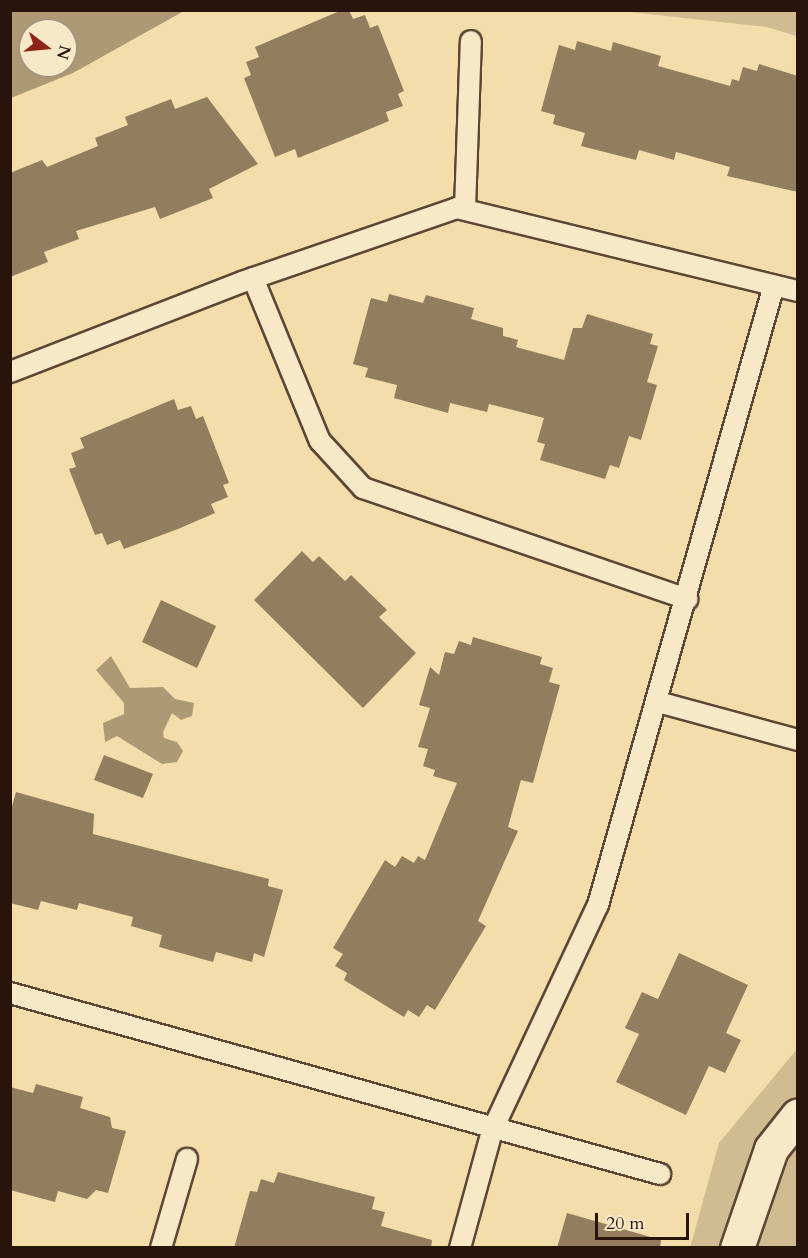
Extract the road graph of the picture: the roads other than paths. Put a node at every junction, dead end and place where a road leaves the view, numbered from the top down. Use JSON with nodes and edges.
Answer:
{"nodes":[{"id":1,"x":471,"y":41,"type":"dead end"},
{"id":2,"x":465,"y":209,"type":"junction"},
{"id":3,"x":253,"y":278,"type":"junction"},
{"id":4,"x":774,"y":285,"type":"junction"},
{"id":5,"x":798,"y":291,"type":"edge"},
{"id":6,"x":10,"y":372,"type":"edge"},
{"id":7,"x":688,"y":599,"type":"junction"},
{"id":8,"x":657,"y":702,"type":"junction"},
{"id":9,"x":798,"y":740,"type":"edge"},
{"id":10,"x":10,"y":993,"type":"edge"},
{"id":11,"x":798,"y":1115,"type":"edge"},
{"id":12,"x":492,"y":1131,"type":"junction"},
{"id":13,"x":187,"y":1159,"type":"dead end"},
{"id":14,"x":660,"y":1174,"type":"dead end"},
{"id":15,"x":161,"y":1248,"type":"edge"},
{"id":16,"x":460,"y":1248,"type":"edge"},
{"id":17,"x":737,"y":1248,"type":"edge"}],
"edges":[{"from":1,"to":2,"type":"lane"},
{"from":2,"to":3,"type":"lane"},
{"from":2,"to":4,"type":"lane"},
{"from":3,"to":6,"type":"lane"},
{"from":3,"to":7,"type":"lane"},
{"from":4,"to":5,"type":"lane"},
{"from":4,"to":7,"type":"lane"},
{"from":7,"to":8,"type":"lane"},
{"from":8,"to":9,"type":"lane"},
{"from":8,"to":12,"type":"lane"},
{"from":10,"to":12,"type":"lane"},
{"from":11,"to":17,"type":"street"},
{"from":12,"to":14,"type":"lane"},
{"from":12,"to":16,"type":"lane"},
{"from":13,"to":15,"type":"lane"}]}
